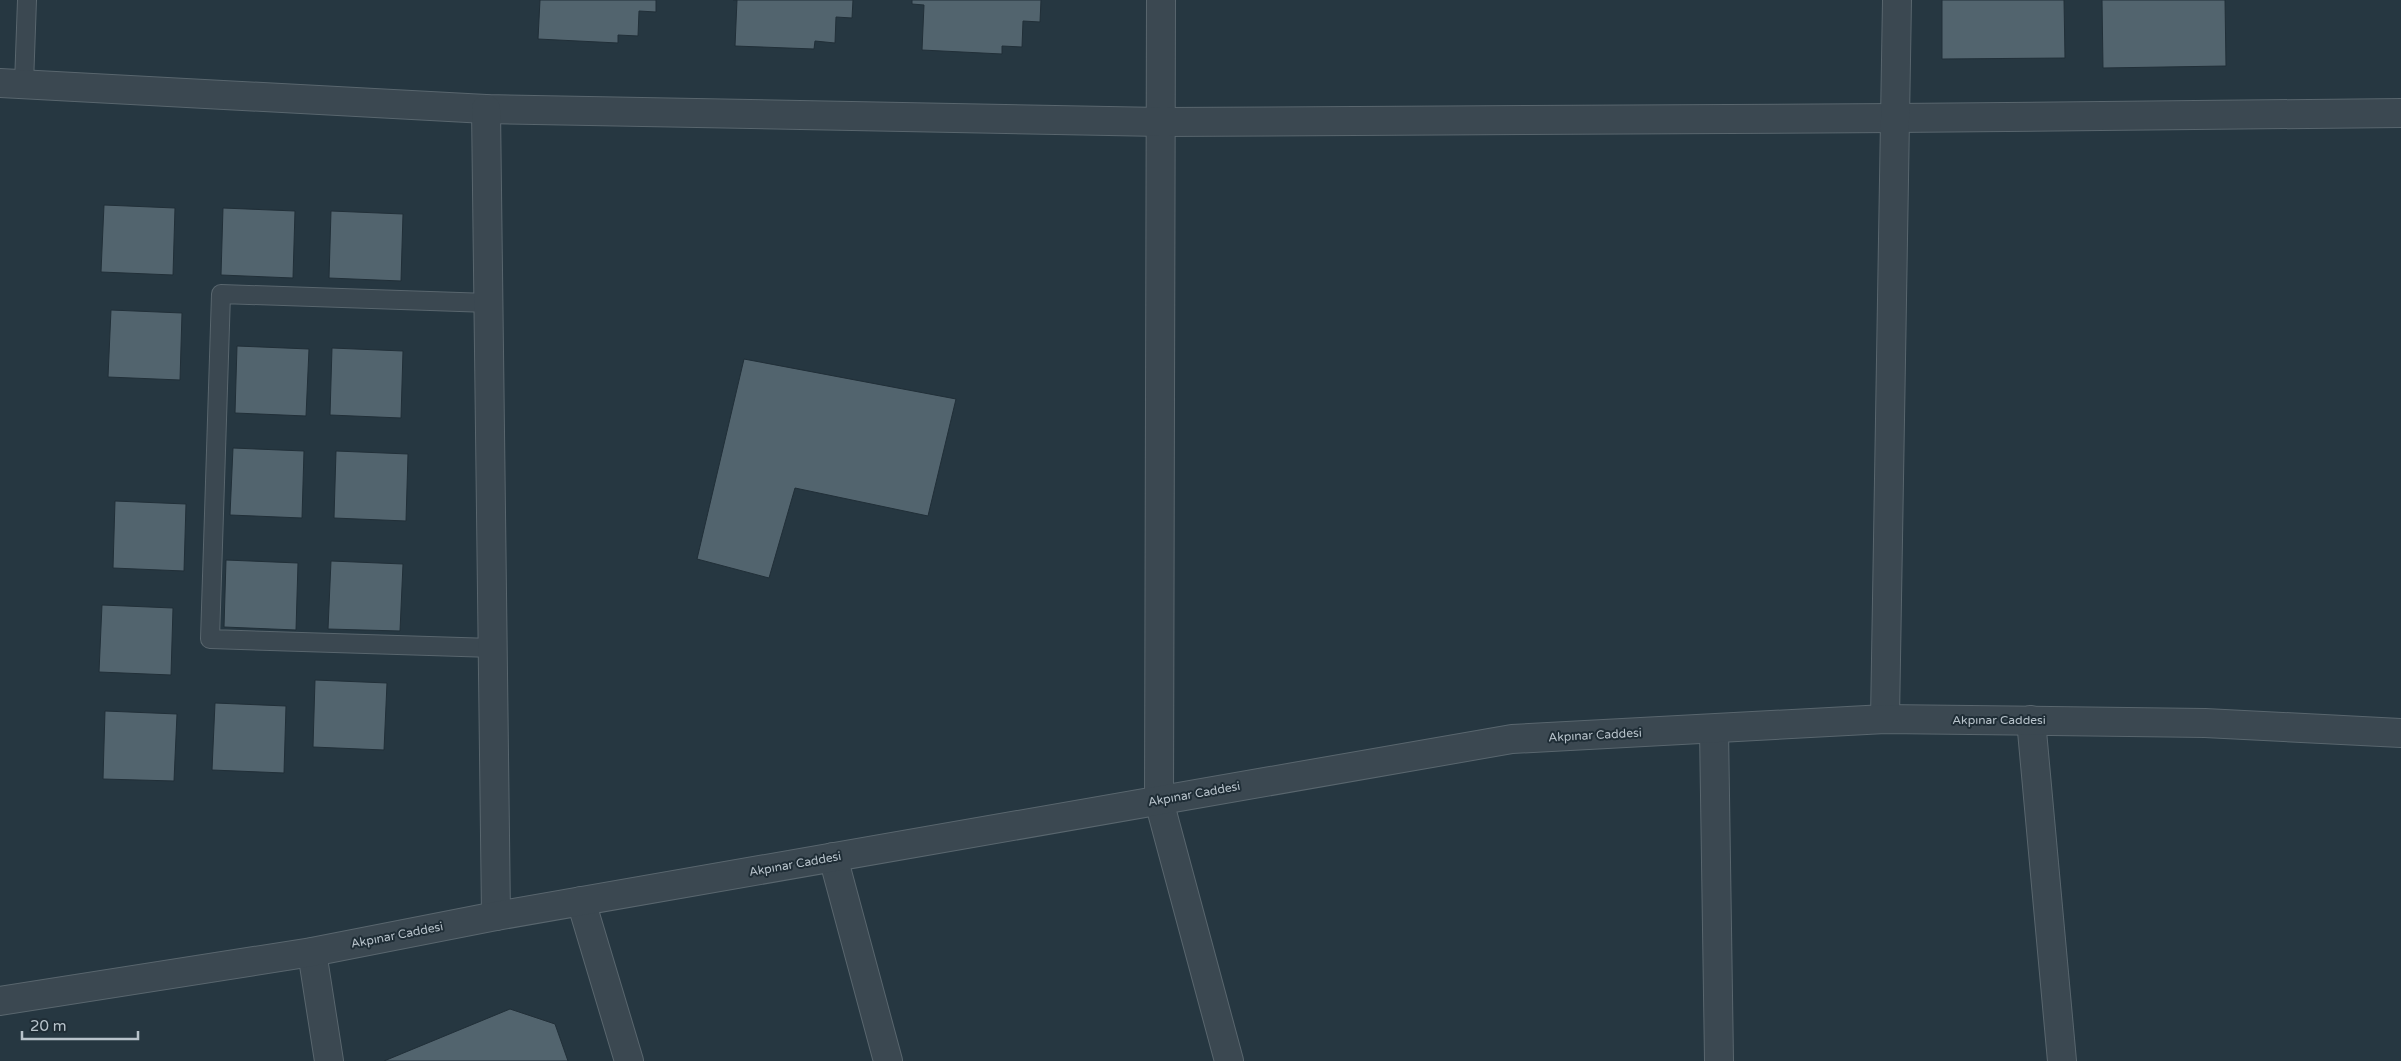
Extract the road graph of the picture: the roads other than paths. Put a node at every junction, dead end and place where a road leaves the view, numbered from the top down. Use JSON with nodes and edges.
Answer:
{"nodes":[{"id":1,"x":27,"y":0,"type":"edge"},
{"id":2,"x":1160,"y":0,"type":"edge"},
{"id":3,"x":1897,"y":0,"type":"edge"},
{"id":4,"x":12,"y":83,"type":"edge"},
{"id":5,"x":486,"y":109,"type":"junction"},
{"id":6,"x":2401,"y":112,"type":"edge"},
{"id":7,"x":1895,"y":118,"type":"junction"},
{"id":8,"x":1161,"y":122,"type":"junction"},
{"id":9,"x":488,"y":303,"type":"junction"},
{"id":10,"x":493,"y":648,"type":"junction"},
{"id":11,"x":1884,"y":719,"type":"junction"},
{"id":12,"x":2031,"y":720,"type":"junction"},
{"id":13,"x":1714,"y":729,"type":"junction"},
{"id":14,"x":2401,"y":733,"type":"edge"},
{"id":15,"x":1159,"y":801,"type":"junction"},
{"id":16,"x":833,"y":857,"type":"junction"},
{"id":17,"x":581,"y":901,"type":"junction"},
{"id":18,"x":496,"y":916,"type":"junction"},
{"id":19,"x":312,"y":952,"type":"junction"},
{"id":20,"x":0,"y":1000,"type":"edge"},
{"id":21,"x":329,"y":1061,"type":"edge"},
{"id":22,"x":629,"y":1061,"type":"edge"},
{"id":23,"x":888,"y":1061,"type":"edge"},
{"id":24,"x":1229,"y":1061,"type":"edge"},
{"id":25,"x":1719,"y":1061,"type":"edge"},
{"id":26,"x":2062,"y":1061,"type":"edge"}],
"edges":[{"from":1,"to":4,"type":"lane"},
{"from":2,"to":8,"type":"street"},
{"from":3,"to":7,"type":"street"},
{"from":4,"to":5,"type":"street"},
{"from":5,"to":8,"type":"street"},
{"from":5,"to":9,"type":"street"},
{"from":6,"to":7,"type":"street"},
{"from":7,"to":8,"type":"street"},
{"from":7,"to":11,"type":"street"},
{"from":8,"to":15,"type":"street"},
{"from":9,"to":10,"type":"street"},
{"from":9,"to":10,"type":"lane"},
{"from":10,"to":18,"type":"street"},
{"from":11,"to":12,"type":"street","name":"Akpınar Caddesi"},
{"from":11,"to":13,"type":"street","name":"Akpınar Caddesi"},
{"from":12,"to":14,"type":"street","name":"Akpınar Caddesi"},
{"from":12,"to":26,"type":"street"},
{"from":13,"to":15,"type":"street","name":"Akpınar Caddesi"},
{"from":13,"to":25,"type":"street"},
{"from":15,"to":16,"type":"street","name":"Akpınar Caddesi"},
{"from":15,"to":24,"type":"street"},
{"from":16,"to":17,"type":"street","name":"Akpınar Caddesi"},
{"from":16,"to":23,"type":"street"},
{"from":17,"to":18,"type":"street","name":"Akpınar Caddesi"},
{"from":17,"to":22,"type":"street"},
{"from":18,"to":19,"type":"street","name":"Akpınar Caddesi"},
{"from":19,"to":20,"type":"street","name":"Akpınar Caddesi"},
{"from":19,"to":21,"type":"street"}]}
